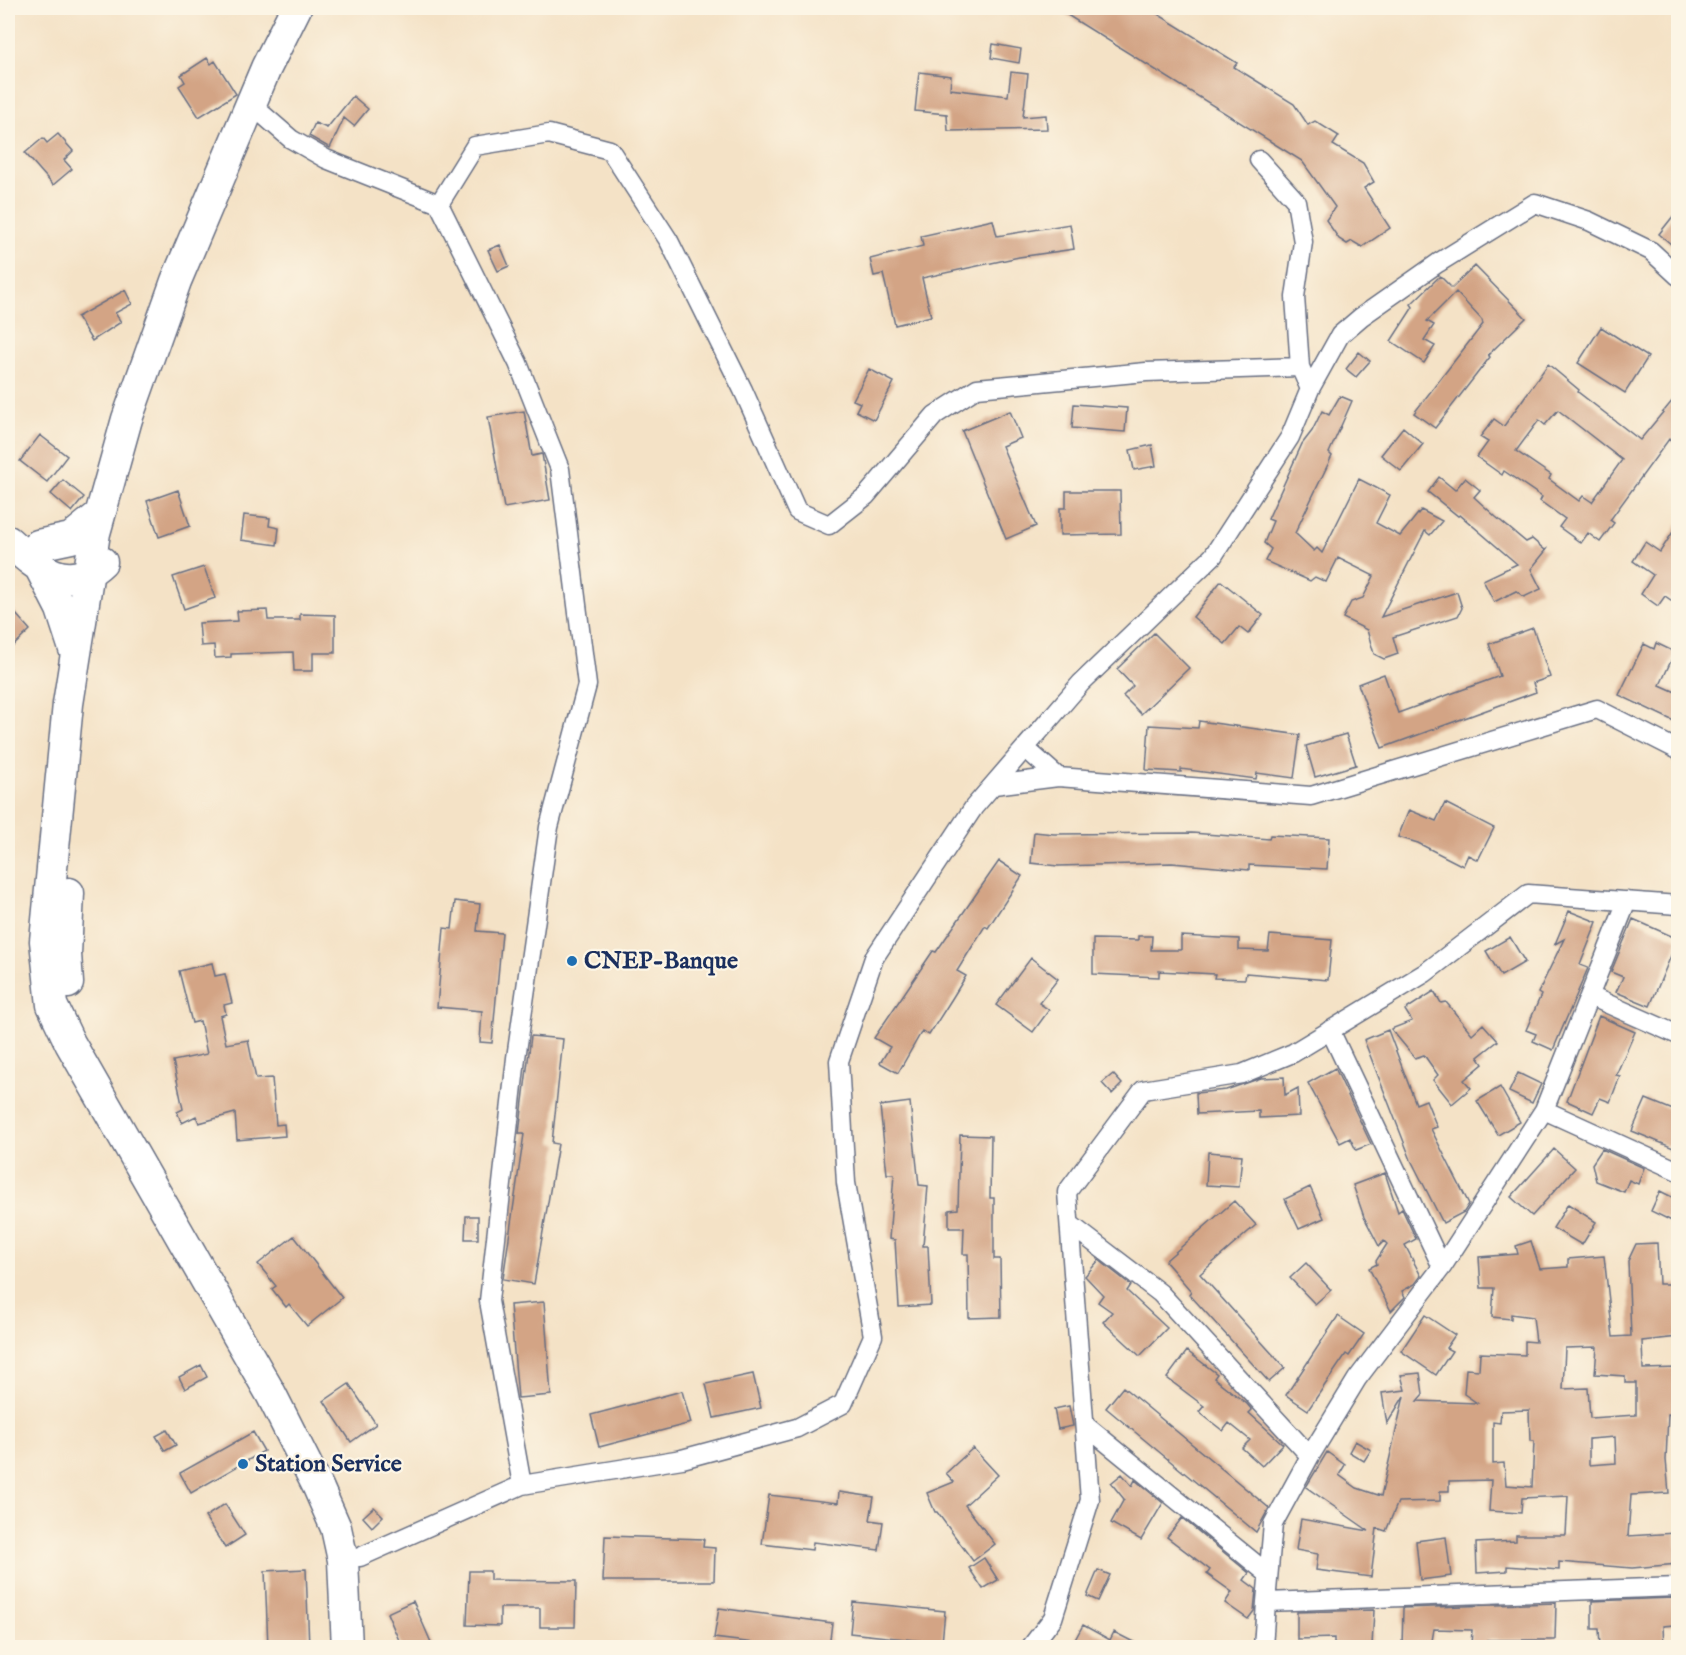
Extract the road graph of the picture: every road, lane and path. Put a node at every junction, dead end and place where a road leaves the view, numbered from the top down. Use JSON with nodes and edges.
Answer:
{"nodes":[{"id":1,"x":292,"y":17,"type":"edge"},
{"id":2,"x":261,"y":113,"type":"junction"},
{"id":3,"x":1259,"y":160,"type":"dead end"},
{"id":4,"x":439,"y":204,"type":"junction"},
{"id":5,"x":1678,"y":276,"type":"edge"},
{"id":6,"x":1300,"y":367,"type":"junction"},
{"id":7,"x":1310,"y":389,"type":"junction"},
{"id":8,"x":98,"y":516,"type":"junction"},
{"id":9,"x":8,"y":534,"type":"edge"},
{"id":10,"x":8,"y":541,"type":"edge"},
{"id":11,"x":108,"y":552,"type":"junction"},
{"id":12,"x":38,"y":556,"type":"junction"},
{"id":13,"x":87,"y":575,"type":"junction"},
{"id":14,"x":100,"y":601,"type":"junction"},
{"id":15,"x":75,"y":653,"type":"junction"},
{"id":16,"x":1026,"y":748,"type":"junction"},
{"id":17,"x":1678,"y":750,"type":"edge"},
{"id":18,"x":1058,"y":777,"type":"junction"},
{"id":19,"x":994,"y":785,"type":"junction"},
{"id":20,"x":1627,"y":901,"type":"junction"},
{"id":21,"x":1678,"y":905,"type":"edge"},
{"id":22,"x":1590,"y":996,"type":"junction"},
{"id":23,"x":1330,"y":1030,"type":"junction"},
{"id":24,"x":1678,"y":1035,"type":"edge"},
{"id":25,"x":1544,"y":1110,"type":"junction"},
{"id":26,"x":1678,"y":1171,"type":"edge"},
{"id":27,"x":1071,"y":1225,"type":"junction"},
{"id":28,"x":1442,"y":1267,"type":"junction"},
{"id":29,"x":1085,"y":1425,"type":"junction"},
{"id":30,"x":1310,"y":1456,"type":"junction"},
{"id":31,"x":522,"y":1485,"type":"junction"},
{"id":32,"x":360,"y":1557,"type":"junction"},
{"id":33,"x":1268,"y":1574,"type":"junction"},
{"id":34,"x":1678,"y":1587,"type":"edge"},
{"id":35,"x":1266,"y":1602,"type":"junction"},
{"id":36,"x":347,"y":1647,"type":"edge"},
{"id":37,"x":364,"y":1647,"type":"edge"},
{"id":38,"x":1030,"y":1647,"type":"edge"},
{"id":39,"x":1263,"y":1647,"type":"edge"}],
"edges":[{"from":1,"to":2,"type":"main road"},
{"from":1,"to":8,"type":"main road"},
{"from":2,"to":4,"type":"street"},
{"from":2,"to":11,"type":"main road"},
{"from":3,"to":6,"type":"street"},
{"from":4,"to":6,"type":"street"},
{"from":4,"to":31,"type":"street"},
{"from":5,"to":7,"type":"street"},
{"from":6,"to":7,"type":"street"},
{"from":7,"to":16,"type":"street"},
{"from":8,"to":12,"type":"main road"},
{"from":8,"to":13,"type":"main road"},
{"from":9,"to":12,"type":"main road"},
{"from":10,"to":12,"type":"main road"},
{"from":11,"to":13,"type":"main road"},
{"from":11,"to":14,"type":"main road"},
{"from":12,"to":13,"type":"main road"},
{"from":12,"to":15,"type":"main road"},
{"from":13,"to":14,"type":"main road"},
{"from":13,"to":15,"type":"main road"},
{"from":14,"to":32,"type":"main road"},
{"from":15,"to":36,"type":"main road"},
{"from":16,"to":18,"type":"street"},
{"from":16,"to":19,"type":"street"},
{"from":17,"to":18,"type":"street"},
{"from":18,"to":19,"type":"street"},
{"from":19,"to":31,"type":"street"},
{"from":20,"to":21,"type":"street"},
{"from":20,"to":22,"type":"street"},
{"from":20,"to":23,"type":"street"},
{"from":22,"to":24,"type":"street"},
{"from":22,"to":25,"type":"street"},
{"from":23,"to":27,"type":"street"},
{"from":23,"to":28,"type":"street"},
{"from":25,"to":26,"type":"street"},
{"from":25,"to":28,"type":"street"},
{"from":27,"to":29,"type":"street"},
{"from":27,"to":30,"type":"street"},
{"from":28,"to":30,"type":"street"},
{"from":29,"to":33,"type":"street"},
{"from":29,"to":38,"type":"street"},
{"from":30,"to":33,"type":"street"},
{"from":31,"to":32,"type":"street"},
{"from":32,"to":37,"type":"main road"},
{"from":33,"to":35,"type":"street"},
{"from":34,"to":35,"type":"street"},
{"from":35,"to":39,"type":"street"}]}
